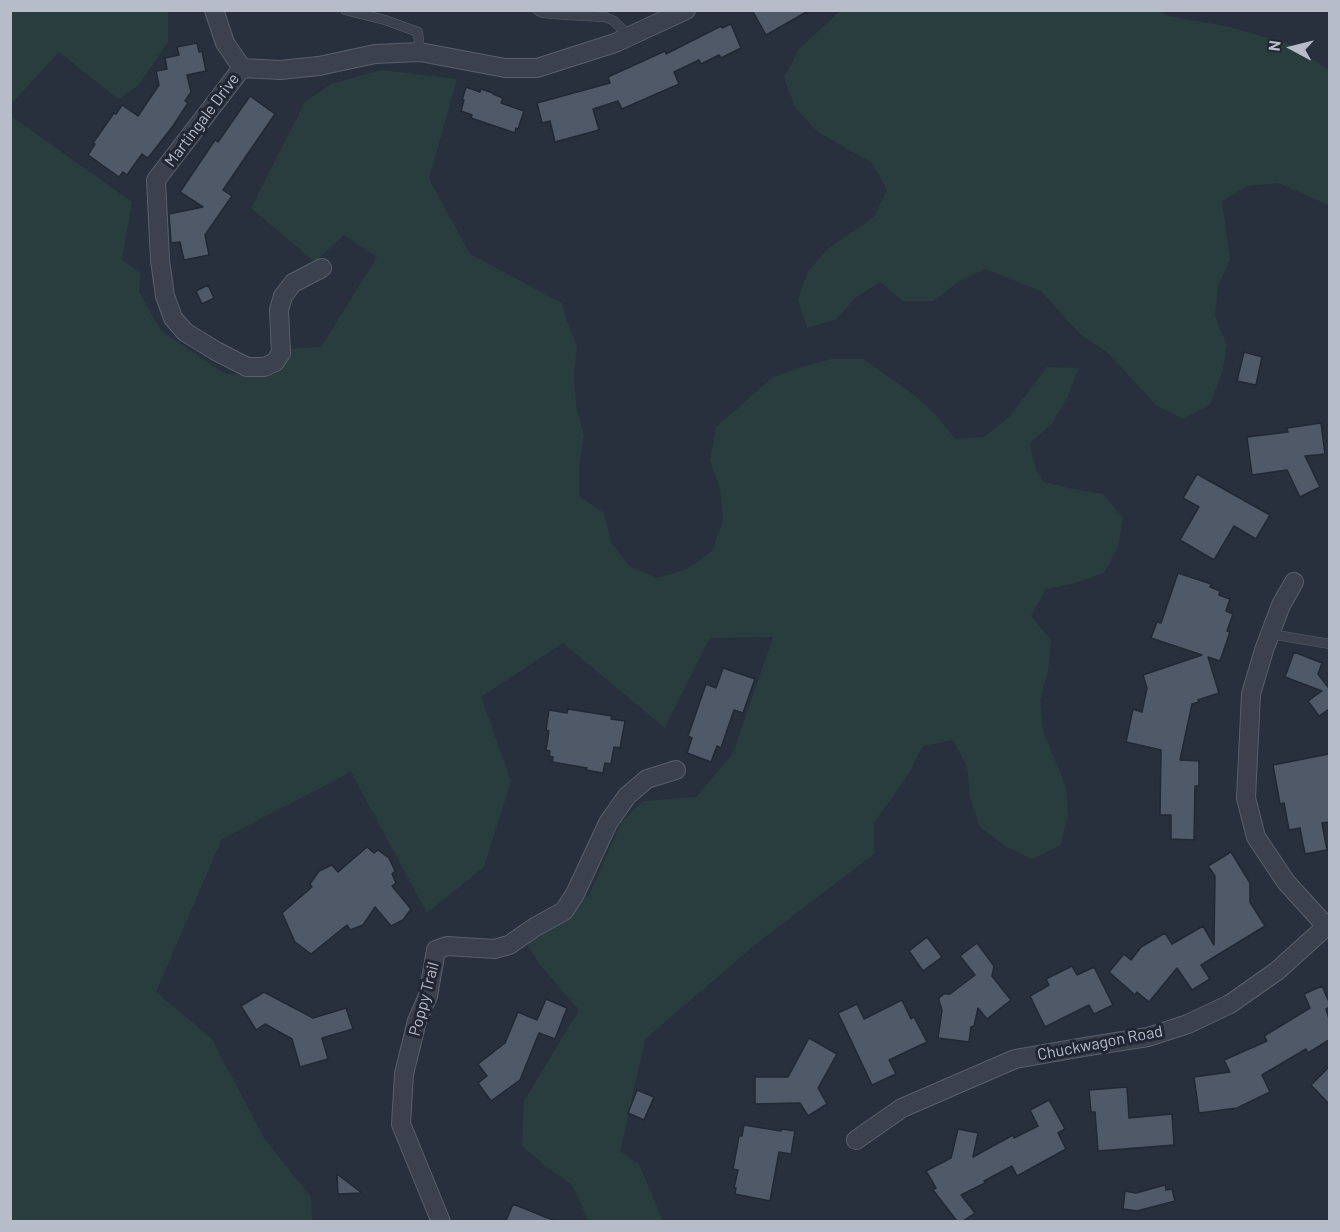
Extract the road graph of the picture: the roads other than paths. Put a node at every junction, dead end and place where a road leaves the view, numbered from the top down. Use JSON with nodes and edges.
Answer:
{"nodes":[{"id":1,"x":214,"y":10,"type":"edge"},
{"id":2,"x":345,"y":10,"type":"edge"},
{"id":3,"x":537,"y":10,"type":"edge"},
{"id":4,"x":686,"y":10,"type":"edge"},
{"id":5,"x":629,"y":36,"type":"junction"},
{"id":6,"x":420,"y":52,"type":"junction"},
{"id":7,"x":242,"y":68,"type":"junction"},
{"id":8,"x":322,"y":268,"type":"dead end"},
{"id":9,"x":1294,"y":582,"type":"dead end"},
{"id":10,"x":1270,"y":634,"type":"junction"},
{"id":11,"x":1329,"y":644,"type":"edge"},
{"id":12,"x":676,"y":770,"type":"dead end"},
{"id":13,"x":1328,"y":925,"type":"edge"},
{"id":14,"x":856,"y":1140,"type":"dead end"},
{"id":15,"x":441,"y":1221,"type":"edge"}],
"edges":[{"from":1,"to":7,"type":"street"},
{"from":2,"to":6,"type":"lane"},
{"from":3,"to":5,"type":"lane"},
{"from":4,"to":5,"type":"street","name":"Martingale Drive"},
{"from":5,"to":6,"type":"street","name":"Martingale Drive"},
{"from":6,"to":7,"type":"street","name":"Martingale Drive"},
{"from":7,"to":8,"type":"street","name":"Martingale Drive"},
{"from":9,"to":10,"type":"street"},
{"from":10,"to":11,"type":"lane"},
{"from":10,"to":13,"type":"street"},
{"from":12,"to":15,"type":"street","name":"Poppy Trail"},
{"from":13,"to":14,"type":"street","name":"Chuckwagon Road"}]}
